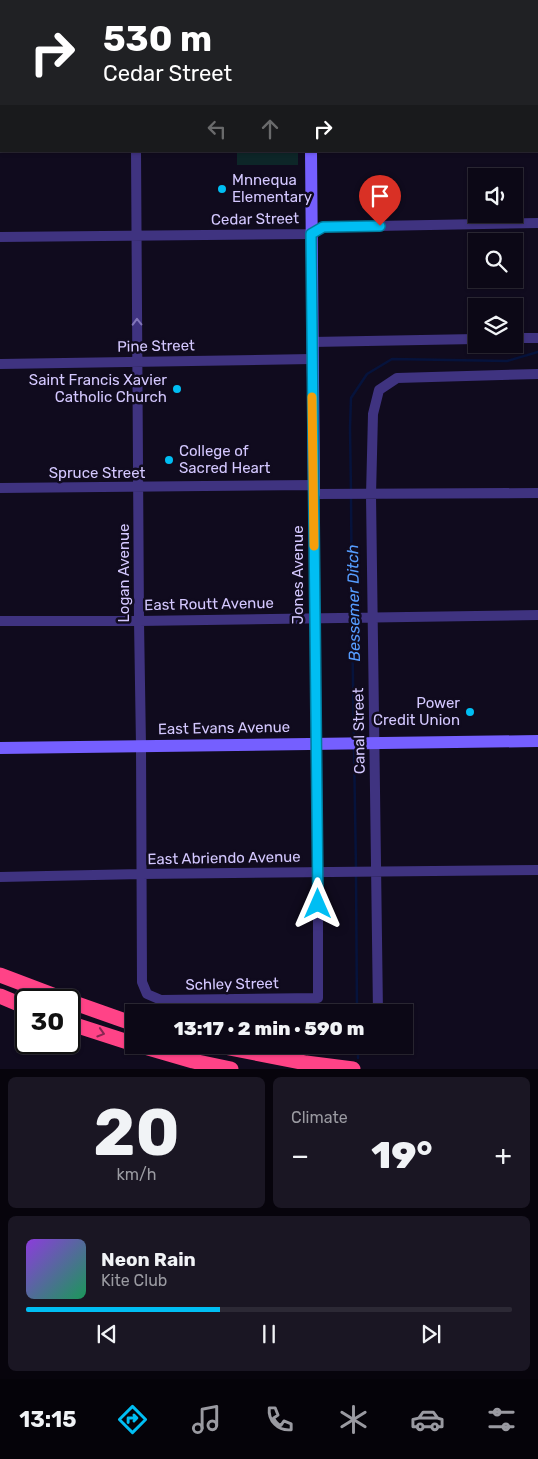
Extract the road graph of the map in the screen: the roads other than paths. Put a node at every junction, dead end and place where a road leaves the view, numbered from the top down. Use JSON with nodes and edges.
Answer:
{"nodes":[{"id":1,"x":136,"y":152,"type":"edge"},
{"id":2,"x":311,"y":152,"type":"edge"},
{"id":3,"x":538,"y":223,"type":"edge"},
{"id":4,"x":311,"y":234,"type":"junction"},
{"id":5,"x":0,"y":236,"type":"edge"},
{"id":6,"x":136,"y":236,"type":"junction"},
{"id":7,"x":523,"y":338,"type":"edge"},
{"id":8,"x":538,"y":338,"type":"edge"},
{"id":9,"x":468,"y":339,"type":"edge"},
{"id":10,"x":312,"y":342,"type":"junction"},
{"id":11,"x":312,"y":359,"type":"junction"},
{"id":12,"x":138,"y":361,"type":"junction"},
{"id":13,"x":0,"y":364,"type":"edge"},
{"id":14,"x":538,"y":374,"type":"edge"},
{"id":15,"x":0,"y":488,"type":"edge"},
{"id":16,"x":139,"y":488,"type":"junction"},
{"id":17,"x":314,"y":490,"type":"junction"},
{"id":18,"x":538,"y":493,"type":"edge"},
{"id":19,"x":371,"y":494,"type":"junction"},
{"id":20,"x":538,"y":615,"type":"edge"},
{"id":21,"x":315,"y":618,"type":"junction"},
{"id":22,"x":373,"y":618,"type":"junction"},
{"id":23,"x":0,"y":621,"type":"edge"},
{"id":24,"x":139,"y":621,"type":"junction"},
{"id":25,"x":538,"y":741,"type":"edge"},
{"id":26,"x":374,"y":742,"type":"junction"},
{"id":27,"x":317,"y":743,"type":"junction"},
{"id":28,"x":141,"y":746,"type":"junction"},
{"id":29,"x":0,"y":748,"type":"edge"},
{"id":30,"x":538,"y":870,"type":"edge"},
{"id":31,"x":376,"y":871,"type":"junction"},
{"id":32,"x":318,"y":873,"type":"junction"},
{"id":33,"x":141,"y":874,"type":"junction"},
{"id":34,"x":0,"y":877,"type":"edge"},
{"id":35,"x":0,"y":974,"type":"edge"},
{"id":36,"x":39,"y":989,"type":"edge"},
{"id":37,"x":147,"y":994,"type":"joint"},
{"id":38,"x":0,"y":998,"type":"edge"},
{"id":39,"x":318,"y":998,"type":"joint"},
{"id":40,"x":15,"y":1004,"type":"edge"},
{"id":41,"x":378,"y":1004,"type":"edge"},
{"id":42,"x":80,"y":1005,"type":"edge"},
{"id":43,"x":125,"y":1021,"type":"edge"},
{"id":44,"x":80,"y":1027,"type":"edge"},
{"id":45,"x":125,"y":1041,"type":"edge"},
{"id":46,"x":171,"y":1054,"type":"edge"},
{"id":47,"x":260,"y":1054,"type":"edge"},
{"id":48,"x":231,"y":1069,"type":"edge"},
{"id":49,"x":353,"y":1069,"type":"edge"}],
"edges":[{"from":1,"to":6,"type":"street","name":"Logan Avenue"},
{"from":2,"to":4,"type":"street","name":"Jones Avenue"},
{"from":3,"to":4,"type":"street","name":"Cedar Street"},
{"from":4,"to":6,"type":"street","name":"Cedar Street"},
{"from":4,"to":10,"type":"street","name":"Jones Avenue"},
{"from":5,"to":6,"type":"street","name":"Cedar Street"},
{"from":12,"to":6,"type":"street","name":"Logan Avenue","one_way":true},
{"from":7,"to":8,"type":"street"},
{"from":9,"to":10,"type":"street"},
{"from":10,"to":11,"type":"street","name":"Jones Avenue"},
{"from":11,"to":12,"type":"street","name":"Pine Street"},
{"from":11,"to":17,"type":"street","name":"Jones Avenue"},
{"from":12,"to":13,"type":"street","name":"Pine Street"},
{"from":12,"to":16,"type":"street","name":"Logan Avenue"},
{"from":14,"to":19,"type":"street","name":"Canal Street"},
{"from":15,"to":16,"type":"street","name":"Spruce Street"},
{"from":16,"to":17,"type":"street","name":"Spruce Street"},
{"from":16,"to":24,"type":"street","name":"Logan Avenue"},
{"from":17,"to":19,"type":"street","name":"Spruce Street"},
{"from":17,"to":21,"type":"street","name":"Jones Avenue"},
{"from":18,"to":19,"type":"street","name":"Spruce Street"},
{"from":19,"to":22,"type":"street","name":"Canal Street"},
{"from":20,"to":22,"type":"street","name":"East Routt Avenue"},
{"from":21,"to":22,"type":"street","name":"East Routt Avenue"},
{"from":21,"to":24,"type":"street","name":"East Routt Avenue"},
{"from":21,"to":27,"type":"street","name":"Jones Avenue"},
{"from":22,"to":26,"type":"street","name":"Canal Street"},
{"from":23,"to":24,"type":"street","name":"East Routt Avenue"},
{"from":24,"to":28,"type":"street","name":"Logan Avenue"},
{"from":25,"to":26,"type":"street","name":"East Evans Avenue"},
{"from":26,"to":27,"type":"street","name":"East Evans Avenue"},
{"from":26,"to":31,"type":"street","name":"Canal Street"},
{"from":27,"to":28,"type":"street","name":"East Evans Avenue"},
{"from":27,"to":32,"type":"street","name":"Jones Avenue"},
{"from":28,"to":29,"type":"street","name":"East Evans Avenue"},
{"from":28,"to":33,"type":"street","name":"Logan Avenue"},
{"from":30,"to":31,"type":"street","name":"East Abriendo Avenue"},
{"from":31,"to":32,"type":"street","name":"East Abriendo Avenue"},
{"from":31,"to":41,"type":"street","name":"Canal Street"},
{"from":32,"to":33,"type":"street","name":"East Abriendo Avenue"},
{"from":32,"to":39,"type":"street","name":"Jones Avenue"},
{"from":33,"to":34,"type":"street","name":"East Abriendo Avenue"},
{"from":33,"to":37,"type":"street","name":"Logan Avenue"},
{"from":35,"to":36,"type":"highway"},
{"from":37,"to":39,"type":"street","name":"Schley Street"},
{"from":38,"to":40,"type":"highway"},
{"from":42,"to":43,"type":"highway"},
{"from":44,"to":45,"type":"highway","one_way":true},
{"from":46,"to":48,"type":"highway"},
{"from":47,"to":49,"type":"highway"}]}
